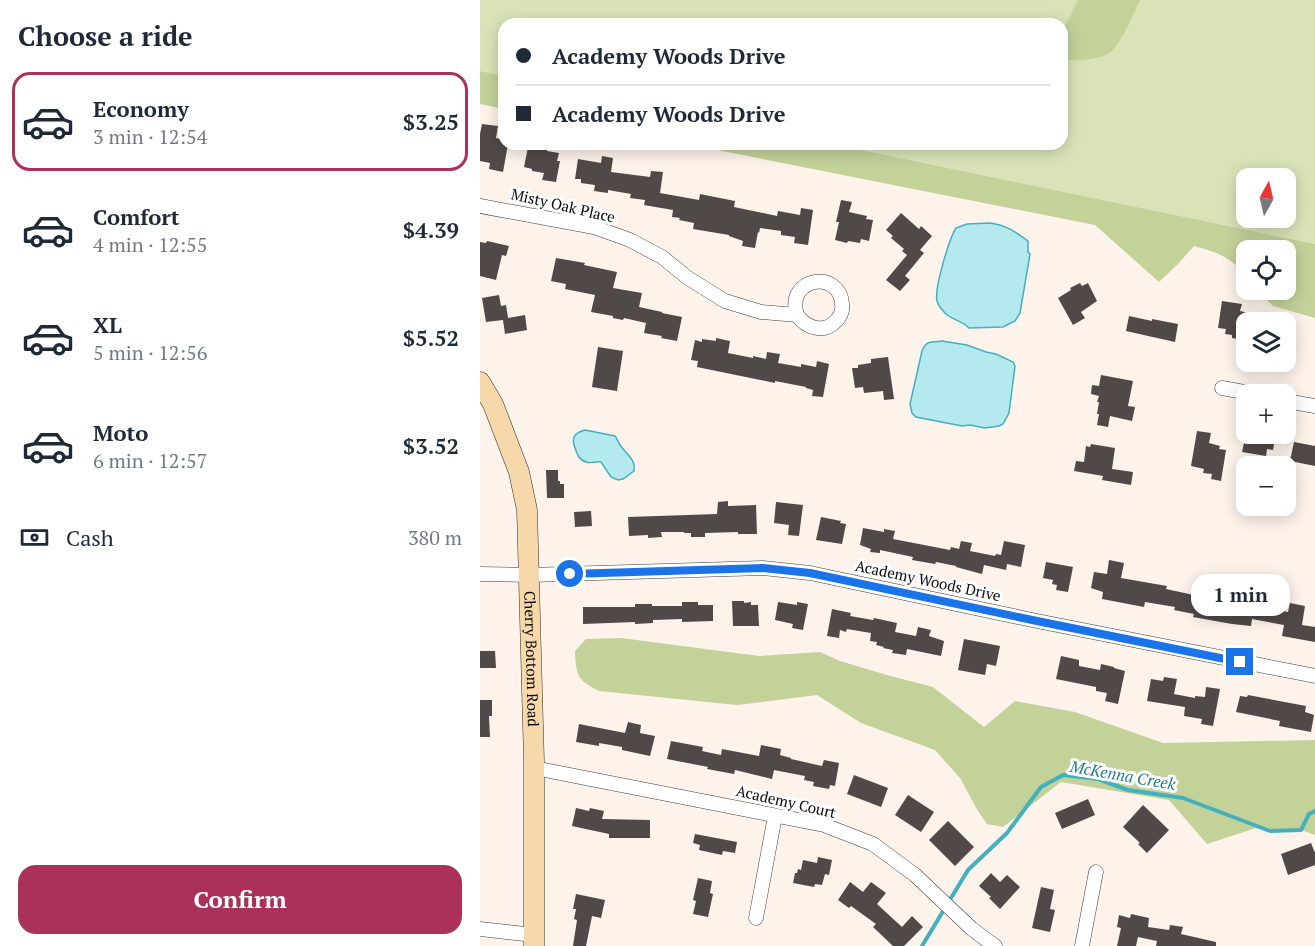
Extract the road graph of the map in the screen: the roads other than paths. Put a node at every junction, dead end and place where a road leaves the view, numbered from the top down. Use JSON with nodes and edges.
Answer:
{"nodes":[{"id":1,"x":480,"y":206,"type":"edge"},
{"id":2,"x":797,"y":315,"type":"dead end"},
{"id":3,"x":480,"y":382,"type":"edge"},
{"id":4,"x":1222,"y":388,"type":"dead end"},
{"id":5,"x":1236,"y":391,"type":"edge"},
{"id":6,"x":1296,"y":403,"type":"edge"},
{"id":7,"x":1315,"y":406,"type":"edge"},
{"id":8,"x":480,"y":574,"type":"edge"},
{"id":9,"x":530,"y":575,"type":"junction"},
{"id":10,"x":1315,"y":676,"type":"edge"},
{"id":11,"x":534,"y":768,"type":"junction"},
{"id":12,"x":775,"y":816,"type":"junction"},
{"id":13,"x":1096,"y":872,"type":"dead end"},
{"id":14,"x":756,"y":918,"type":"dead end"},
{"id":15,"x":480,"y":929,"type":"edge"},
{"id":16,"x":534,"y":941,"type":"edge"},
{"id":17,"x":995,"y":946,"type":"edge"},
{"id":18,"x":1082,"y":946,"type":"edge"}],
"edges":[{"from":1,"to":2,"type":"street","name":"Misty Oak Place"},
{"from":3,"to":9,"type":"main road","name":"Cherry Bottom Road"},
{"from":4,"to":5,"type":"street"},
{"from":6,"to":7,"type":"street"},
{"from":8,"to":9,"type":"street","name":"Academy Woods Drive"},
{"from":9,"to":10,"type":"street","name":"Academy Woods Drive"},
{"from":9,"to":11,"type":"main road","name":"Cherry Bottom Road"},
{"from":11,"to":12,"type":"street","name":"Academy Court"},
{"from":11,"to":16,"type":"main road","name":"Cherry Bottom Road"},
{"from":12,"to":14,"type":"street"},
{"from":12,"to":17,"type":"street","name":"Academy Court"},
{"from":13,"to":18,"type":"street"},
{"from":15,"to":16,"type":"street"}]}
